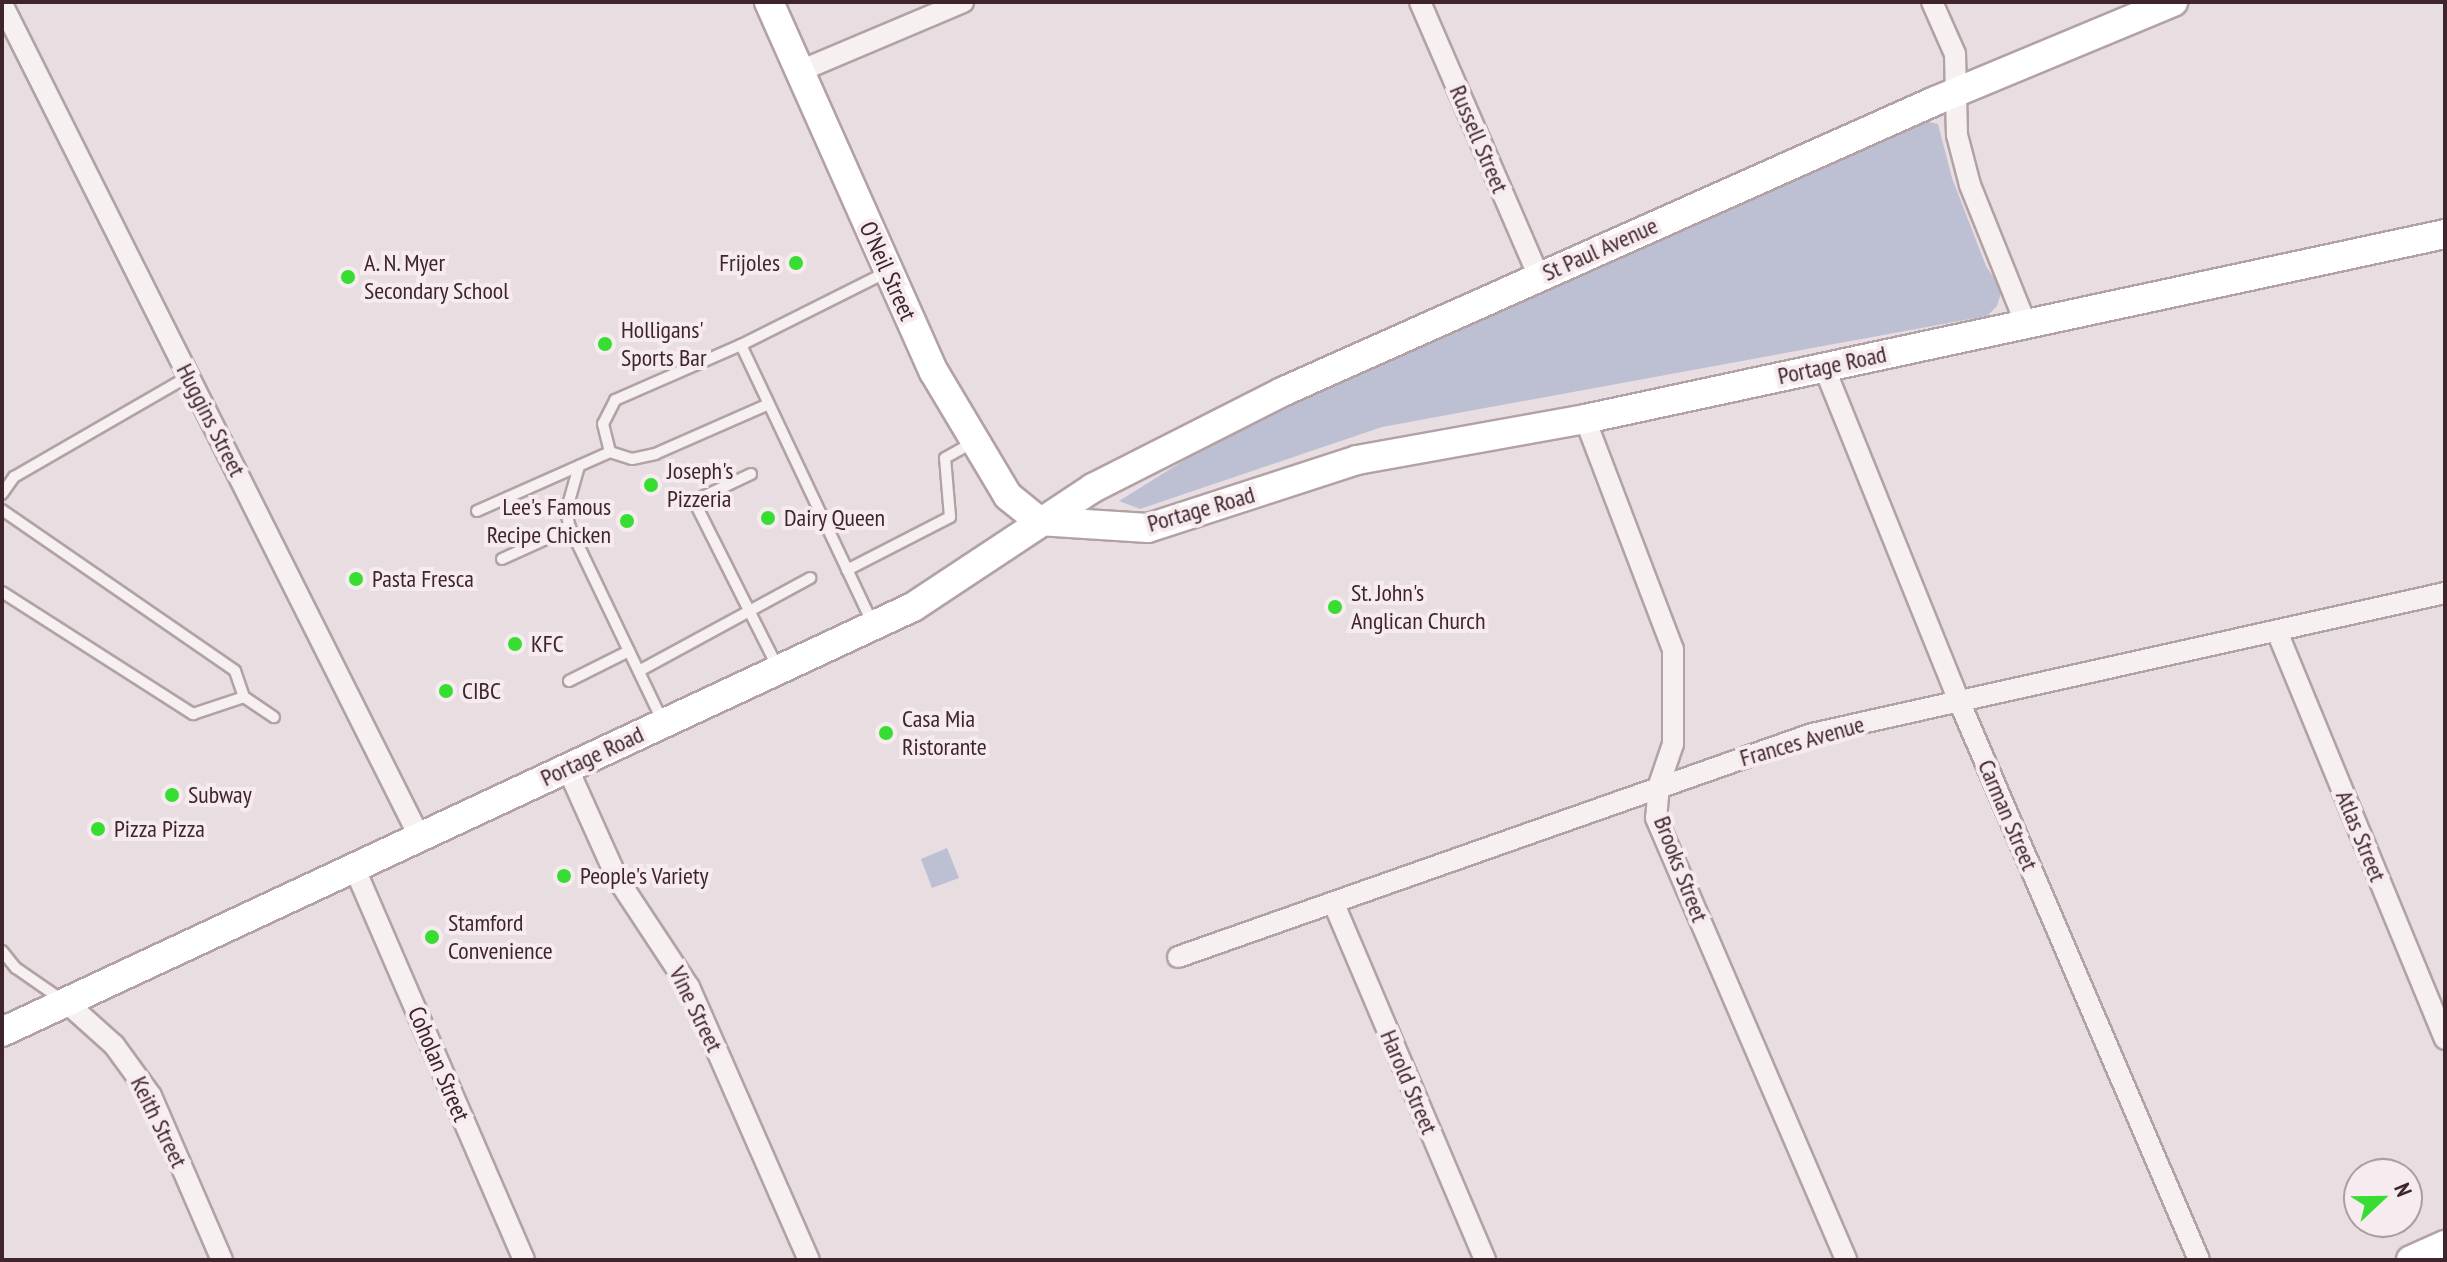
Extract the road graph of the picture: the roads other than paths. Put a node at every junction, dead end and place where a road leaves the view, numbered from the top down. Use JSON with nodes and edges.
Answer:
{"nodes":[{"id":1,"x":769,"y":2,"type":"edge"},
{"id":2,"x":963,"y":2,"type":"edge"},
{"id":3,"x":1420,"y":2,"type":"edge"},
{"id":4,"x":1932,"y":2,"type":"edge"},
{"id":5,"x":2173,"y":2,"type":"edge"},
{"id":6,"x":2,"y":4,"type":"edge"},
{"id":7,"x":7,"y":28,"type":"edge"},
{"id":8,"x":800,"y":71,"type":"junction"},
{"id":9,"x":1958,"y":92,"type":"junction"},
{"id":10,"x":2445,"y":234,"type":"edge"},
{"id":11,"x":888,"y":271,"type":"junction"},
{"id":12,"x":1539,"y":277,"type":"junction"},
{"id":13,"x":2026,"y":324,"type":"junction"},
{"id":14,"x":741,"y":345,"type":"junction"},
{"id":15,"x":1824,"y":367,"type":"junction"},
{"id":16,"x":189,"y":376,"type":"junction"},
{"id":17,"x":769,"y":404,"type":"junction"},
{"id":18,"x":1585,"y":419,"type":"junction"},
{"id":19,"x":973,"y":442,"type":"junction"},
{"id":20,"x":610,"y":452,"type":"junction"},
{"id":21,"x":579,"y":466,"type":"junction"},
{"id":22,"x":751,"y":474,"type":"dead end"},
{"id":23,"x":2,"y":494,"type":"edge"},
{"id":24,"x":2,"y":510,"type":"edge"},
{"id":25,"x":477,"y":511,"type":"dead end"},
{"id":26,"x":1039,"y":521,"type":"junction"},
{"id":27,"x":570,"y":528,"type":"junction"},
{"id":28,"x":502,"y":559,"type":"dead end"},
{"id":29,"x":847,"y":570,"type":"junction"},
{"id":30,"x":810,"y":578,"type":"dead end"},
{"id":31,"x":2,"y":592,"type":"edge"},
{"id":32,"x":2445,"y":593,"type":"edge"},
{"id":33,"x":750,"y":611,"type":"junction"},
{"id":34,"x":874,"y":626,"type":"junction"},
{"id":35,"x":2278,"y":634,"type":"junction"},
{"id":36,"x":629,"y":651,"type":"junction"},
{"id":37,"x":779,"y":670,"type":"junction"},
{"id":38,"x":639,"y":671,"type":"junction"},
{"id":39,"x":569,"y":681,"type":"dead end"},
{"id":40,"x":244,"y":697,"type":"junction"},
{"id":41,"x":1959,"y":701,"type":"junction"},
{"id":42,"x":274,"y":717,"type":"dead end"},
{"id":43,"x":664,"y":723,"type":"junction"},
{"id":44,"x":567,"y":767,"type":"junction"},
{"id":45,"x":1659,"y":785,"type":"junction"},
{"id":46,"x":419,"y":836,"type":"junction"},
{"id":47,"x":354,"y":867,"type":"junction"},
{"id":48,"x":1334,"y":904,"type":"junction"},
{"id":49,"x":2,"y":951,"type":"edge"},
{"id":50,"x":1178,"y":957,"type":"dead end"},
{"id":51,"x":67,"y":1003,"type":"junction"},
{"id":52,"x":2,"y":1032,"type":"edge"},
{"id":53,"x":2445,"y":1039,"type":"edge"},
{"id":54,"x":2445,"y":1245,"type":"edge"},
{"id":55,"x":222,"y":1260,"type":"edge"},
{"id":56,"x":524,"y":1260,"type":"edge"},
{"id":57,"x":809,"y":1260,"type":"edge"},
{"id":58,"x":1485,"y":1260,"type":"edge"},
{"id":59,"x":1846,"y":1260,"type":"edge"},
{"id":60,"x":2199,"y":1260,"type":"edge"},
{"id":61,"x":2411,"y":1260,"type":"edge"}],
"edges":[{"from":1,"to":8,"type":"main road","name":"O'Neil Street"},
{"from":2,"to":8,"type":"street"},
{"from":3,"to":12,"type":"street","name":"Russell Street"},
{"from":4,"to":9,"type":"street"},
{"from":5,"to":9,"type":"main road","name":"St Paul Avenue"},
{"from":6,"to":7,"type":"street","name":"Huggins Street"},
{"from":7,"to":16,"type":"street","name":"Huggins Street"},
{"from":8,"to":11,"type":"main road","name":"O'Neil Street"},
{"from":9,"to":12,"type":"main road","name":"St Paul Avenue"},
{"from":9,"to":13,"type":"street"},
{"from":10,"to":13,"type":"main road","name":"Portage Road"},
{"from":11,"to":14,"type":"lane"},
{"from":11,"to":19,"type":"main road","name":"O'Neil Street"},
{"from":12,"to":26,"type":"main road","name":"St Paul Avenue"},
{"from":13,"to":15,"type":"main road","name":"Portage Road"},
{"from":14,"to":17,"type":"lane"},
{"from":14,"to":20,"type":"lane"},
{"from":15,"to":18,"type":"main road","name":"Portage Road"},
{"from":15,"to":41,"type":"street","name":"Carman Street"},
{"from":16,"to":23,"type":"lane"},
{"from":16,"to":46,"type":"street","name":"Huggins Street"},
{"from":17,"to":20,"type":"lane"},
{"from":17,"to":29,"type":"lane"},
{"from":18,"to":26,"type":"main road","name":"Portage Road"},
{"from":18,"to":45,"type":"street","name":"Brooks Street"},
{"from":19,"to":26,"type":"main road","name":"O'Neil Street"},
{"from":19,"to":29,"type":"lane"},
{"from":20,"to":21,"type":"lane"},
{"from":21,"to":25,"type":"lane"},
{"from":21,"to":27,"type":"lane"},
{"from":22,"to":33,"type":"lane"},
{"from":24,"to":40,"type":"lane"},
{"from":26,"to":34,"type":"main road","name":"Portage Road"},
{"from":27,"to":28,"type":"lane"},
{"from":27,"to":36,"type":"lane"},
{"from":29,"to":34,"type":"lane"},
{"from":30,"to":33,"type":"lane"},
{"from":31,"to":40,"type":"lane"},
{"from":32,"to":35,"type":"street","name":"Frances Avenue"},
{"from":33,"to":37,"type":"lane"},
{"from":33,"to":38,"type":"lane"},
{"from":34,"to":37,"type":"main road","name":"Portage Road"},
{"from":35,"to":41,"type":"street","name":"Frances Avenue"},
{"from":35,"to":53,"type":"street","name":"Atlas Street"},
{"from":36,"to":38,"type":"lane"},
{"from":36,"to":39,"type":"lane"},
{"from":37,"to":43,"type":"main road","name":"Portage Road"},
{"from":38,"to":43,"type":"lane"},
{"from":40,"to":42,"type":"lane"},
{"from":41,"to":45,"type":"street","name":"Frances Avenue"},
{"from":41,"to":60,"type":"street","name":"Carman Street"},
{"from":43,"to":44,"type":"main road","name":"Portage Road"},
{"from":44,"to":46,"type":"main road","name":"Portage Road"},
{"from":44,"to":57,"type":"street","name":"Vine Street"},
{"from":45,"to":48,"type":"street","name":"Frances Avenue"},
{"from":45,"to":59,"type":"street","name":"Brooks Street"},
{"from":46,"to":47,"type":"main road","name":"Portage Road"},
{"from":47,"to":51,"type":"main road","name":"Portage Road"},
{"from":47,"to":56,"type":"street","name":"Coholan Street"},
{"from":48,"to":50,"type":"street","name":"Frances Avenue"},
{"from":48,"to":58,"type":"street","name":"Harold Street"},
{"from":49,"to":51,"type":"lane"},
{"from":51,"to":52,"type":"main road","name":"Portage Road"},
{"from":51,"to":55,"type":"street","name":"Keith Street"},
{"from":54,"to":61,"type":"main road"}]}
